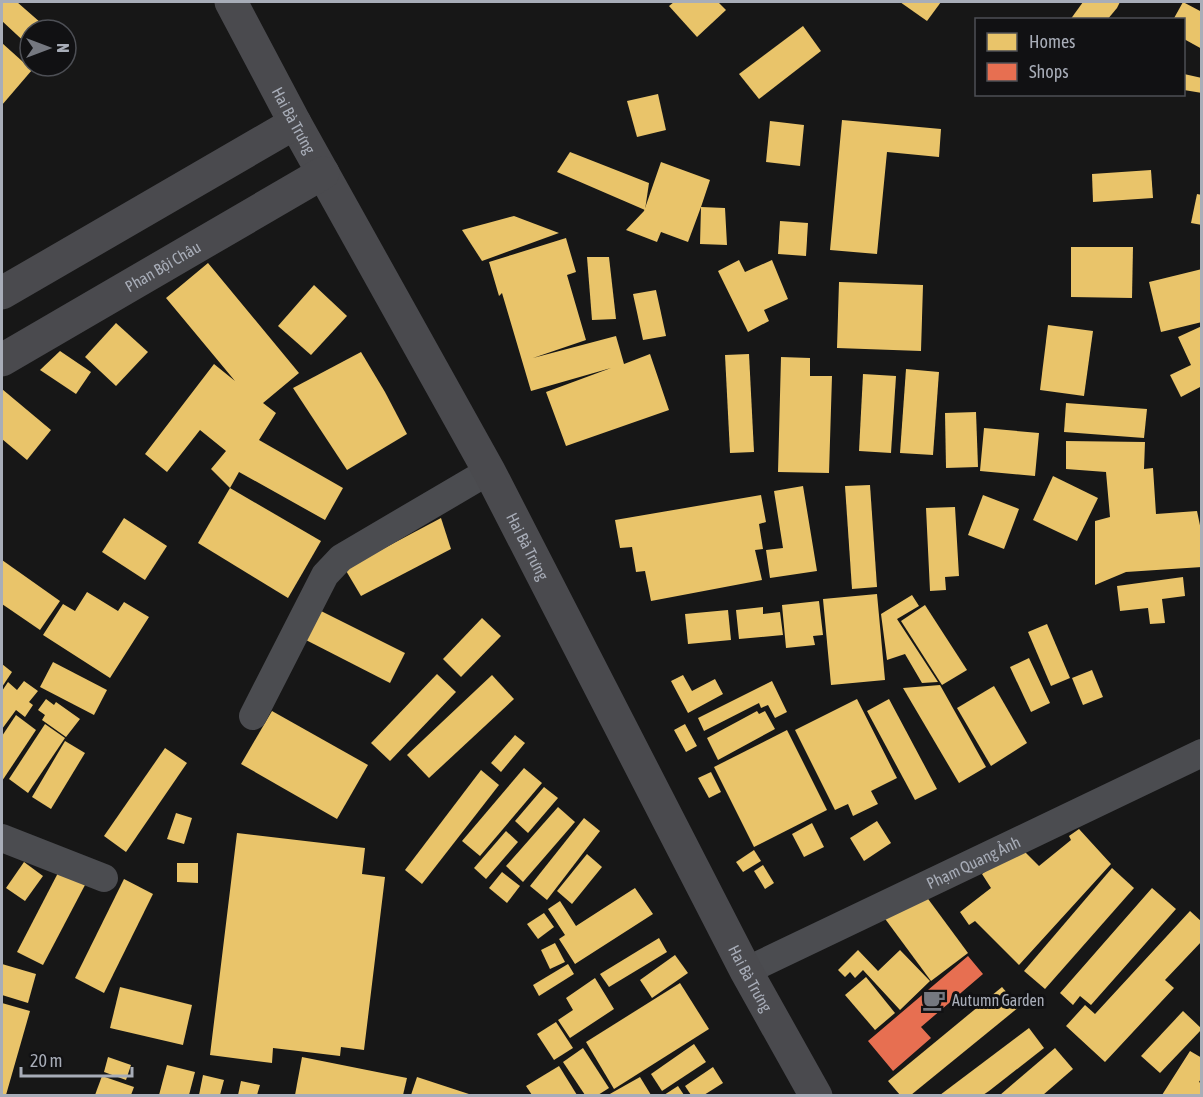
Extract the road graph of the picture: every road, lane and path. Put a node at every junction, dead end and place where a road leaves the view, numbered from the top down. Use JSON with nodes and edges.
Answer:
{"nodes":[{"id":1,"x":231,"y":2,"type":"edge"},
{"id":2,"x":295,"y":123,"type":"junction"},
{"id":3,"x":323,"y":173,"type":"junction"},
{"id":4,"x":2,"y":293,"type":"edge"},
{"id":5,"x":2,"y":360,"type":"edge"},
{"id":6,"x":489,"y":471,"type":"junction"},
{"id":7,"x":253,"y":716,"type":"dead end"},
{"id":8,"x":1202,"y":753,"type":"edge"},
{"id":9,"x":2,"y":838,"type":"edge"},
{"id":10,"x":104,"y":878,"type":"dead end"},
{"id":11,"x":746,"y":971,"type":"junction"},
{"id":12,"x":816,"y":1095,"type":"edge"}],
"edges":[{"from":1,"to":2,"type":"main road","name":"Hai Bà Trưng"},
{"from":2,"to":3,"type":"main road","name":"Hai Bà Trưng"},
{"from":2,"to":4,"type":"main road"},
{"from":3,"to":5,"type":"main road","name":"Phan Bội Châu"},
{"from":3,"to":6,"type":"main road","name":"Hai Bà Trưng"},
{"from":6,"to":7,"type":"street"},
{"from":6,"to":11,"type":"main road","name":"Hai Bà Trưng"},
{"from":8,"to":11,"type":"street","name":"Phạm Quang Ảnh"},
{"from":9,"to":10,"type":"street"},
{"from":11,"to":12,"type":"main road","name":"Hai Bà Trưng"}]}
